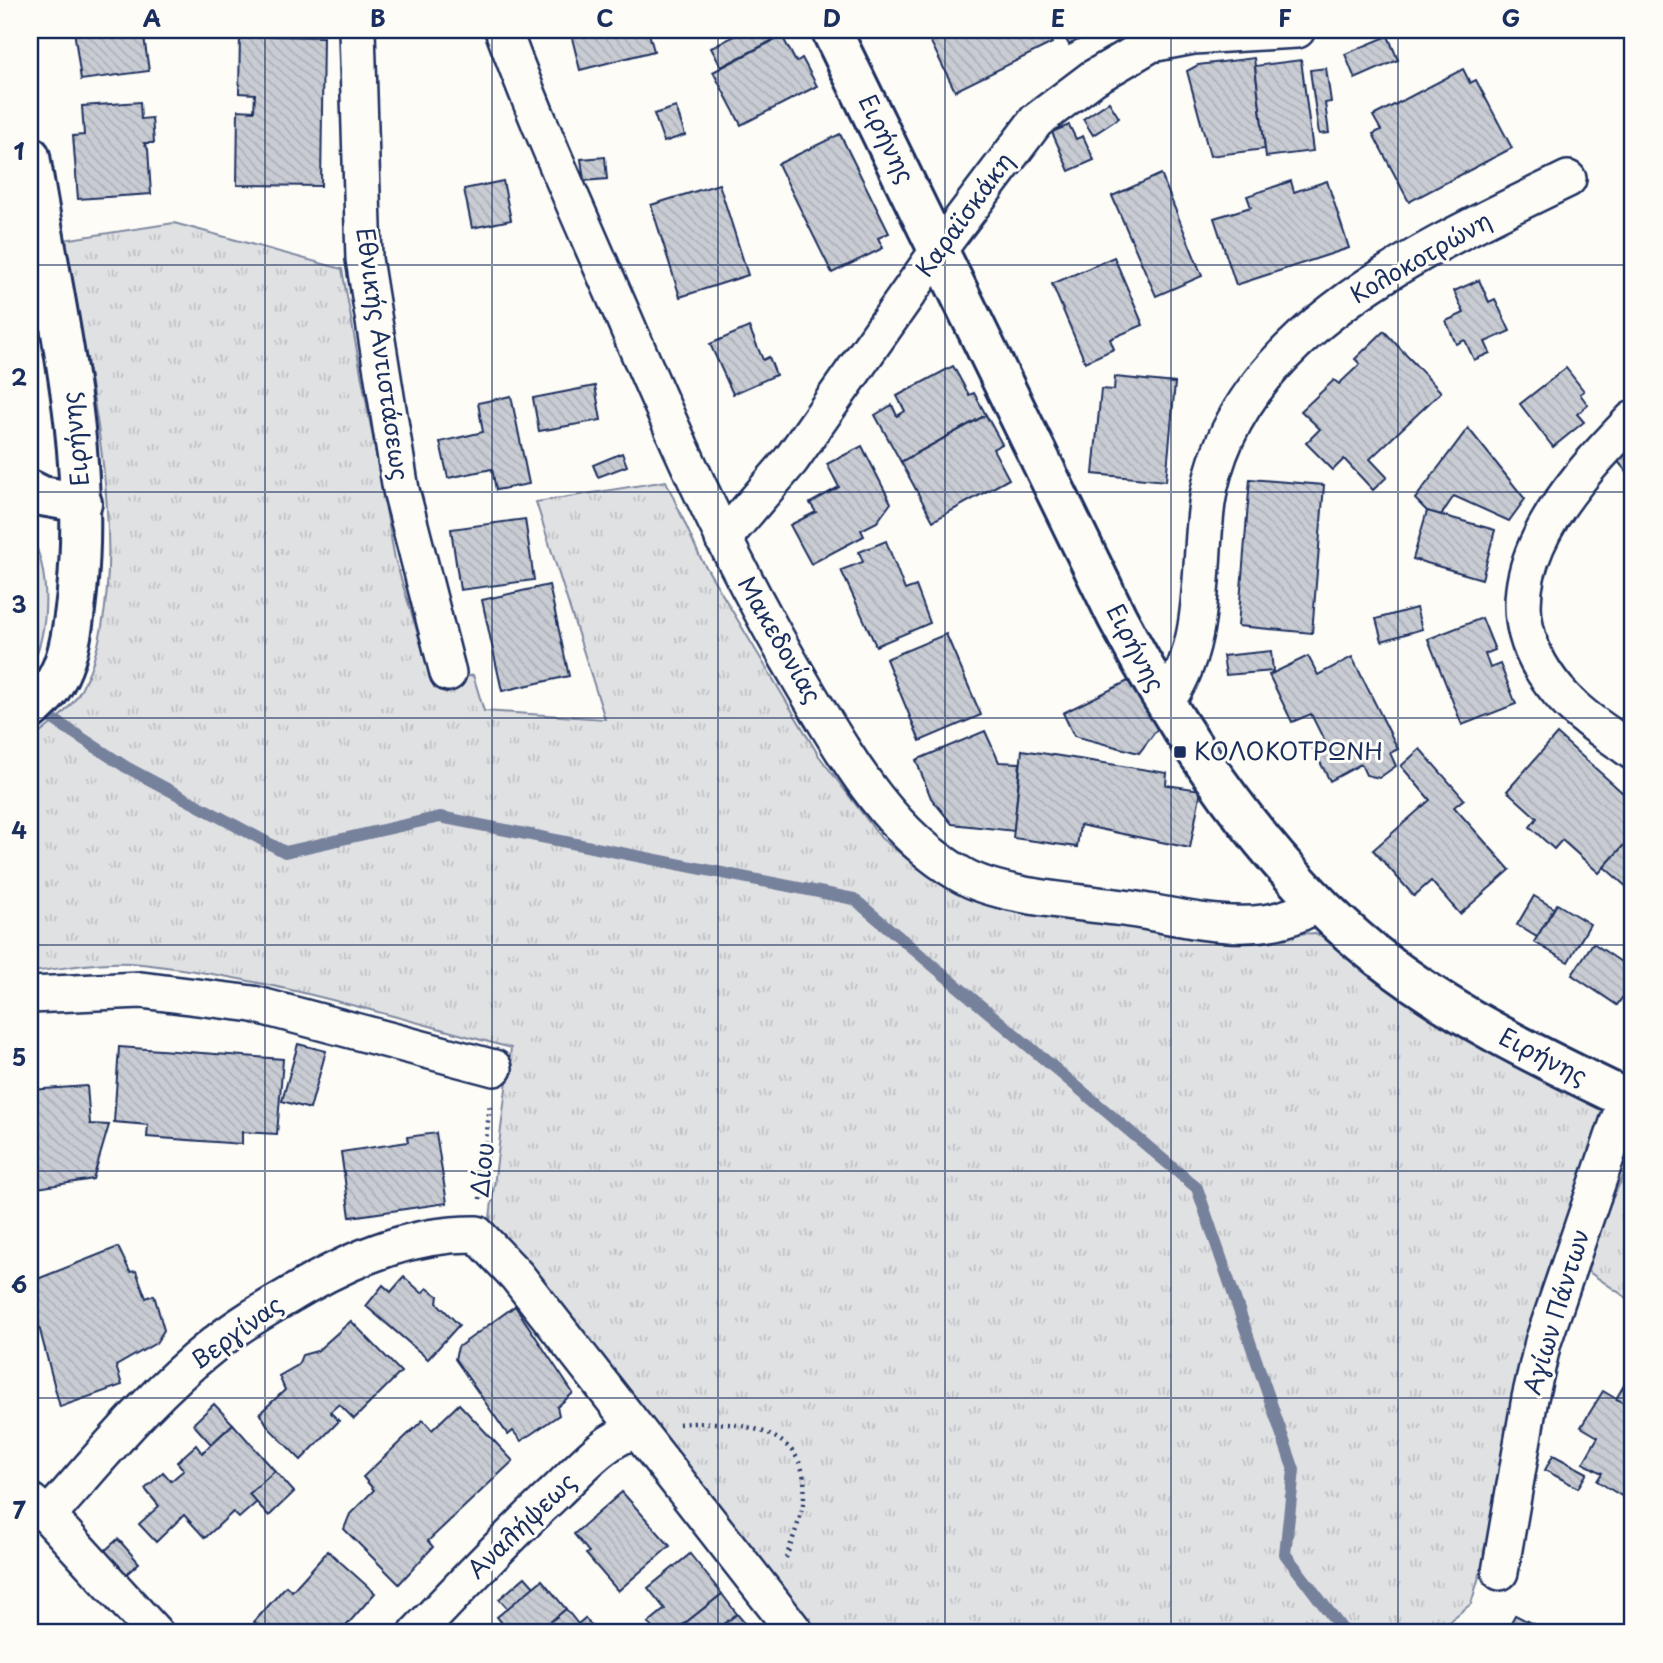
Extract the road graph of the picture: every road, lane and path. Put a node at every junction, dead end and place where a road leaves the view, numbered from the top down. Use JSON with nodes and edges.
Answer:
{"nodes":[{"id":1,"x":357,"y":30,"type":"edge"},
{"id":2,"x":503,"y":30,"type":"edge"},
{"id":3,"x":831,"y":30,"type":"edge"},
{"id":4,"x":1297,"y":30,"type":"edge"},
{"id":5,"x":30,"y":156,"type":"edge"},
{"id":6,"x":1568,"y":179,"type":"dead end"},
{"id":7,"x":940,"y":248,"type":"junction"},
{"id":8,"x":1633,"y":419,"type":"edge"},
{"id":9,"x":30,"y":489,"type":"edge"},
{"id":10,"x":82,"y":503,"type":"junction"},
{"id":11,"x":723,"y":539,"type":"junction"},
{"id":12,"x":448,"y":673,"type":"dead end"},
{"id":13,"x":1165,"y":703,"type":"junction"},
{"id":14,"x":36,"y":706,"type":"edge"},
{"id":15,"x":1633,"y":752,"type":"edge"},
{"id":16,"x":1320,"y":902,"type":"junction"},
{"id":17,"x":30,"y":995,"type":"edge"},
{"id":18,"x":494,"y":1068,"type":"joint"},
{"id":19,"x":1630,"y":1101,"type":"edge"},
{"id":20,"x":477,"y":1234,"type":"junction"},
{"id":21,"x":636,"y":1430,"type":"junction"},
{"id":22,"x":39,"y":1508,"type":"edge"},
{"id":23,"x":1500,"y":1572,"type":"dead end"},
{"id":24,"x":767,"y":1597,"type":"junction"},
{"id":25,"x":155,"y":1633,"type":"edge"},
{"id":26,"x":417,"y":1633,"type":"edge"},
{"id":27,"x":796,"y":1633,"type":"edge"}],
"edges":[{"from":1,"to":12,"type":"street","name":"Εθνικής Αντιστάσεως"},
{"from":2,"to":11,"type":"street","name":"Μακεδονίας"},
{"from":3,"to":7,"type":"street","name":"Ειρήνης"},
{"from":4,"to":7,"type":"street","name":"Καραϊσκάκη"},
{"from":5,"to":10,"type":"street","name":"Ειρήνης"},
{"from":6,"to":13,"type":"street","name":"Κολοκοτρώνη"},
{"from":7,"to":11,"type":"street","name":"Καραϊσκάκη"},
{"from":7,"to":13,"type":"street","name":"Ειρήνης"},
{"from":8,"to":15,"type":"street"},
{"from":9,"to":10,"type":"street"},
{"from":10,"to":14,"type":"street","name":"Ειρήνης"},
{"from":11,"to":16,"type":"street","name":"Μακεδονίας"},
{"from":13,"to":16,"type":"street","name":"Ειρήνης"},
{"from":16,"to":19,"type":"street","name":"Ειρήνης"},
{"from":17,"to":18,"type":"street"},
{"from":18,"to":20,"type":"path","name":"Δίου"},
{"from":19,"to":23,"type":"street","name":"Αγίων Πάντων"},
{"from":20,"to":21,"type":"street"},
{"from":20,"to":22,"type":"street","name":"Βεργίνας"},
{"from":21,"to":24,"type":"street"},
{"from":21,"to":24,"type":"path"},
{"from":21,"to":26,"type":"street","name":"Αναλήψεως"},
{"from":22,"to":25,"type":"street"},
{"from":24,"to":27,"type":"street"}]}
